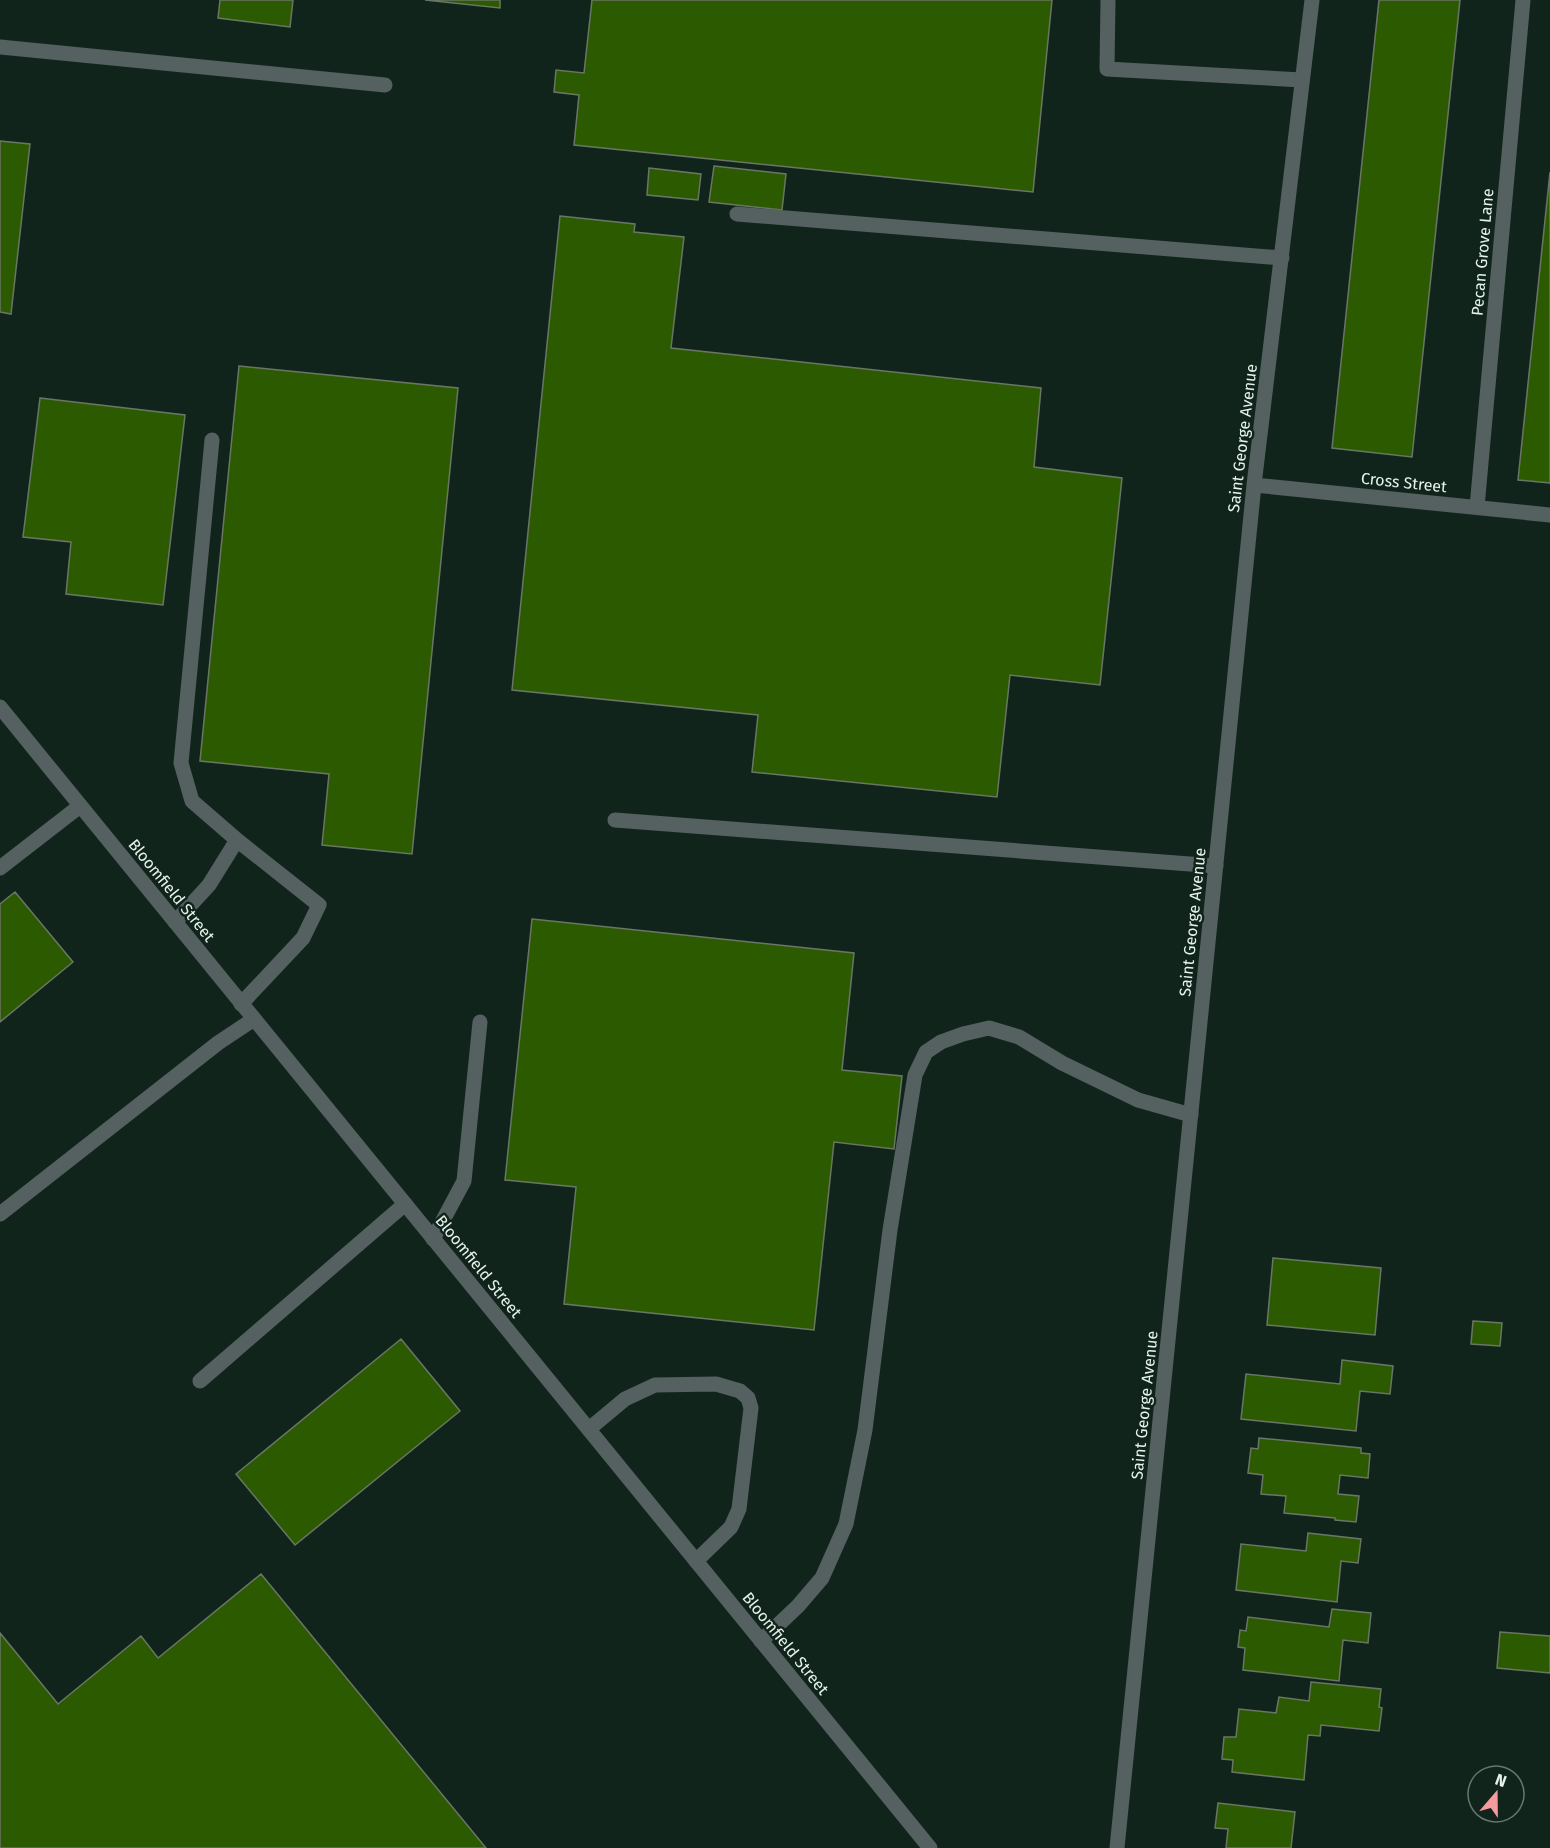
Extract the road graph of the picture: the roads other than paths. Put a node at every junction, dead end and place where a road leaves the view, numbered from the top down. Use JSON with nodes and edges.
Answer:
{"nodes":[{"id":1,"x":1108,"y":0,"type":"edge"},
{"id":2,"x":1312,"y":0,"type":"edge"},
{"id":3,"x":1523,"y":0,"type":"edge"},
{"id":4,"x":0,"y":47,"type":"edge"},
{"id":5,"x":1302,"y":80,"type":"junction"},
{"id":6,"x":386,"y":84,"type":"dead end"},
{"id":7,"x":737,"y":214,"type":"dead end"},
{"id":8,"x":1282,"y":258,"type":"junction"},
{"id":9,"x":212,"y":440,"type":"dead end"},
{"id":10,"x":1254,"y":485,"type":"junction"},
{"id":11,"x":1478,"y":507,"type":"junction"},
{"id":12,"x":1550,"y":515,"type":"edge"},
{"id":13,"x":0,"y":707,"type":"edge"},
{"id":14,"x":80,"y":806,"type":"junction"},
{"id":15,"x":615,"y":820,"type":"dead end"},
{"id":16,"x":237,"y":840,"type":"junction"},
{"id":17,"x":1216,"y":866,"type":"junction"},
{"id":18,"x":0,"y":868,"type":"edge"},
{"id":19,"x":175,"y":922,"type":"junction"},
{"id":20,"x":241,"y":1004,"type":"junction"},
{"id":21,"x":254,"y":1019,"type":"junction"},
{"id":22,"x":480,"y":1022,"type":"dead end"},
{"id":23,"x":1191,"y":1114,"type":"junction"},
{"id":24,"x":405,"y":1204,"type":"junction"},
{"id":25,"x":0,"y":1214,"type":"edge"},
{"id":26,"x":433,"y":1239,"type":"junction"},
{"id":27,"x":200,"y":1381,"type":"dead end"},
{"id":28,"x":589,"y":1429,"type":"junction"},
{"id":29,"x":696,"y":1560,"type":"junction"},
{"id":30,"x":761,"y":1641,"type":"junction"},
{"id":31,"x":930,"y":1848,"type":"edge"},
{"id":32,"x":1117,"y":1848,"type":"edge"}],
"edges":[{"from":1,"to":5,"type":"street"},
{"from":2,"to":5,"type":"street","name":"Saint George Avenue"},
{"from":3,"to":11,"type":"street","name":"Pecan Grove Lane"},
{"from":4,"to":6,"type":"street"},
{"from":5,"to":8,"type":"street","name":"Saint George Avenue"},
{"from":7,"to":8,"type":"street"},
{"from":8,"to":10,"type":"street","name":"Saint George Avenue"},
{"from":9,"to":16,"type":"street"},
{"from":10,"to":11,"type":"street","name":"Cross Street"},
{"from":10,"to":17,"type":"street","name":"Saint George Avenue"},
{"from":11,"to":12,"type":"street","name":"Cross Street"},
{"from":13,"to":14,"type":"street","name":"Bloomfield Street"},
{"from":14,"to":18,"type":"street"},
{"from":14,"to":19,"type":"street","name":"Bloomfield Street"},
{"from":15,"to":17,"type":"street"},
{"from":16,"to":19,"type":"street"},
{"from":16,"to":20,"type":"street"},
{"from":17,"to":23,"type":"street","name":"Saint George Avenue"},
{"from":19,"to":20,"type":"street","name":"Bloomfield Street"},
{"from":20,"to":21,"type":"street","name":"Bloomfield Street"},
{"from":21,"to":24,"type":"street","name":"Bloomfield Street"},
{"from":21,"to":25,"type":"street"},
{"from":22,"to":26,"type":"street"},
{"from":23,"to":30,"type":"street"},
{"from":23,"to":32,"type":"street","name":"Saint George Avenue"},
{"from":24,"to":26,"type":"street","name":"Bloomfield Street"},
{"from":24,"to":27,"type":"street"},
{"from":26,"to":28,"type":"street","name":"Bloomfield Street"},
{"from":28,"to":29,"type":"street","name":"Bloomfield Street"},
{"from":28,"to":29,"type":"street"},
{"from":29,"to":30,"type":"street","name":"Bloomfield Street"},
{"from":30,"to":31,"type":"street","name":"Bloomfield Street"}]}
